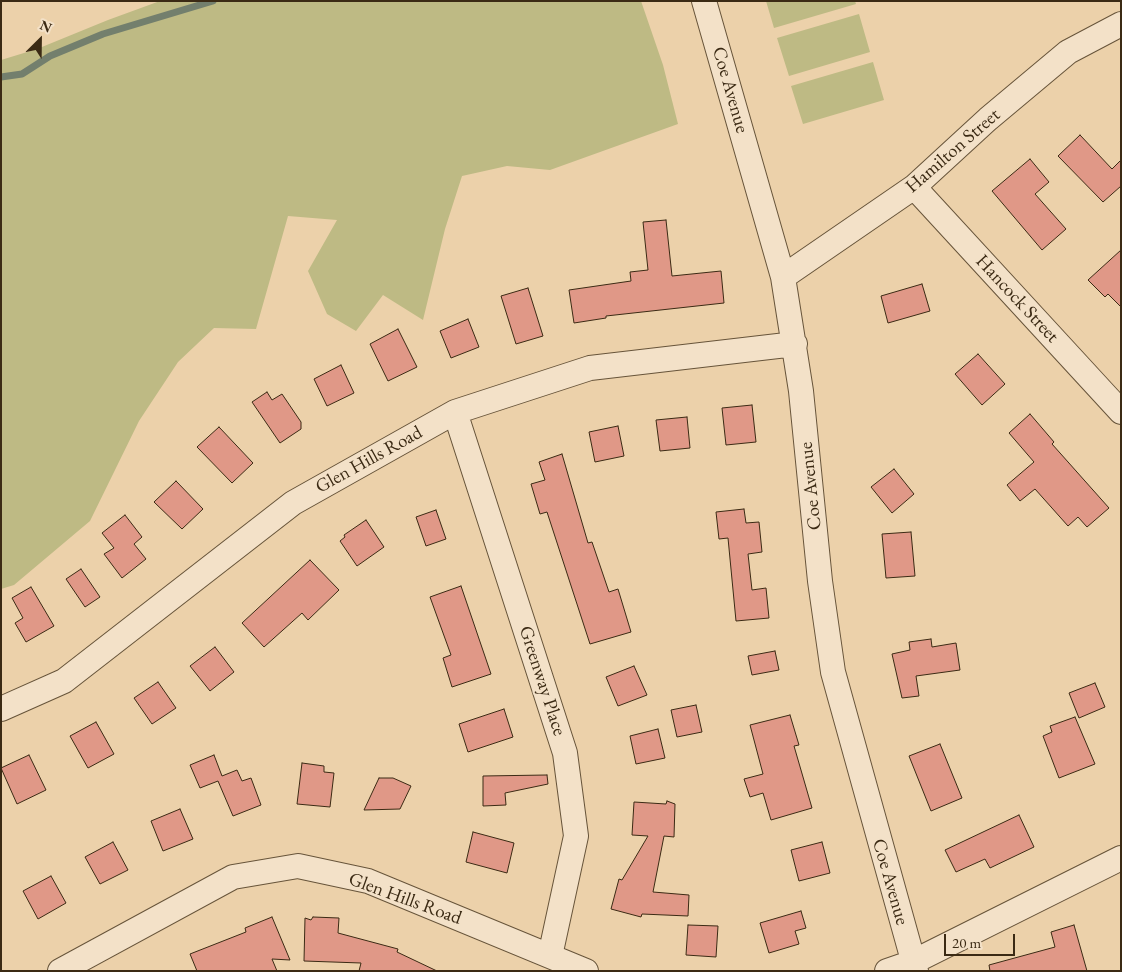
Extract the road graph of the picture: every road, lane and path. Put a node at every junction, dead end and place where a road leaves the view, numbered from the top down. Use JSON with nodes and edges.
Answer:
{"nodes":[{"id":1,"x":704,"y":1,"type":"edge"},
{"id":2,"x":1121,"y":24,"type":"edge"},
{"id":3,"x":914,"y":187,"type":"junction"},
{"id":4,"x":784,"y":277,"type":"junction"},
{"id":5,"x":795,"y":344,"type":"junction"},
{"id":6,"x":455,"y":412,"type":"junction"},
{"id":7,"x":1121,"y":412,"type":"edge"},
{"id":8,"x":1,"y":709,"type":"edge"},
{"id":9,"x":1121,"y":858,"type":"edge"},
{"id":10,"x":550,"y":956,"type":"junction"},
{"id":11,"x":915,"y":966,"type":"edge"},
{"id":12,"x":60,"y":971,"type":"edge"},
{"id":13,"x":586,"y":971,"type":"edge"},
{"id":14,"x":887,"y":971,"type":"edge"}],
"edges":[{"from":1,"to":4,"type":"street","name":"Coe Avenue"},
{"from":2,"to":3,"type":"street","name":"Hamilton Street"},
{"from":3,"to":4,"type":"street","name":"Hamilton Street"},
{"from":3,"to":7,"type":"street","name":"Hancock Street"},
{"from":4,"to":5,"type":"street","name":"Coe Avenue"},
{"from":5,"to":6,"type":"street","name":"Glen Hills Road"},
{"from":5,"to":11,"type":"street","name":"Coe Avenue"},
{"from":6,"to":8,"type":"street","name":"Glen Hills Road"},
{"from":6,"to":10,"type":"street","name":"Greenway Place"},
{"from":9,"to":11,"type":"street"},
{"from":10,"to":12,"type":"street","name":"Glen Hills Road"},
{"from":10,"to":13,"type":"street","name":"Glen Hills Road"},
{"from":11,"to":14,"type":"street"}]}
